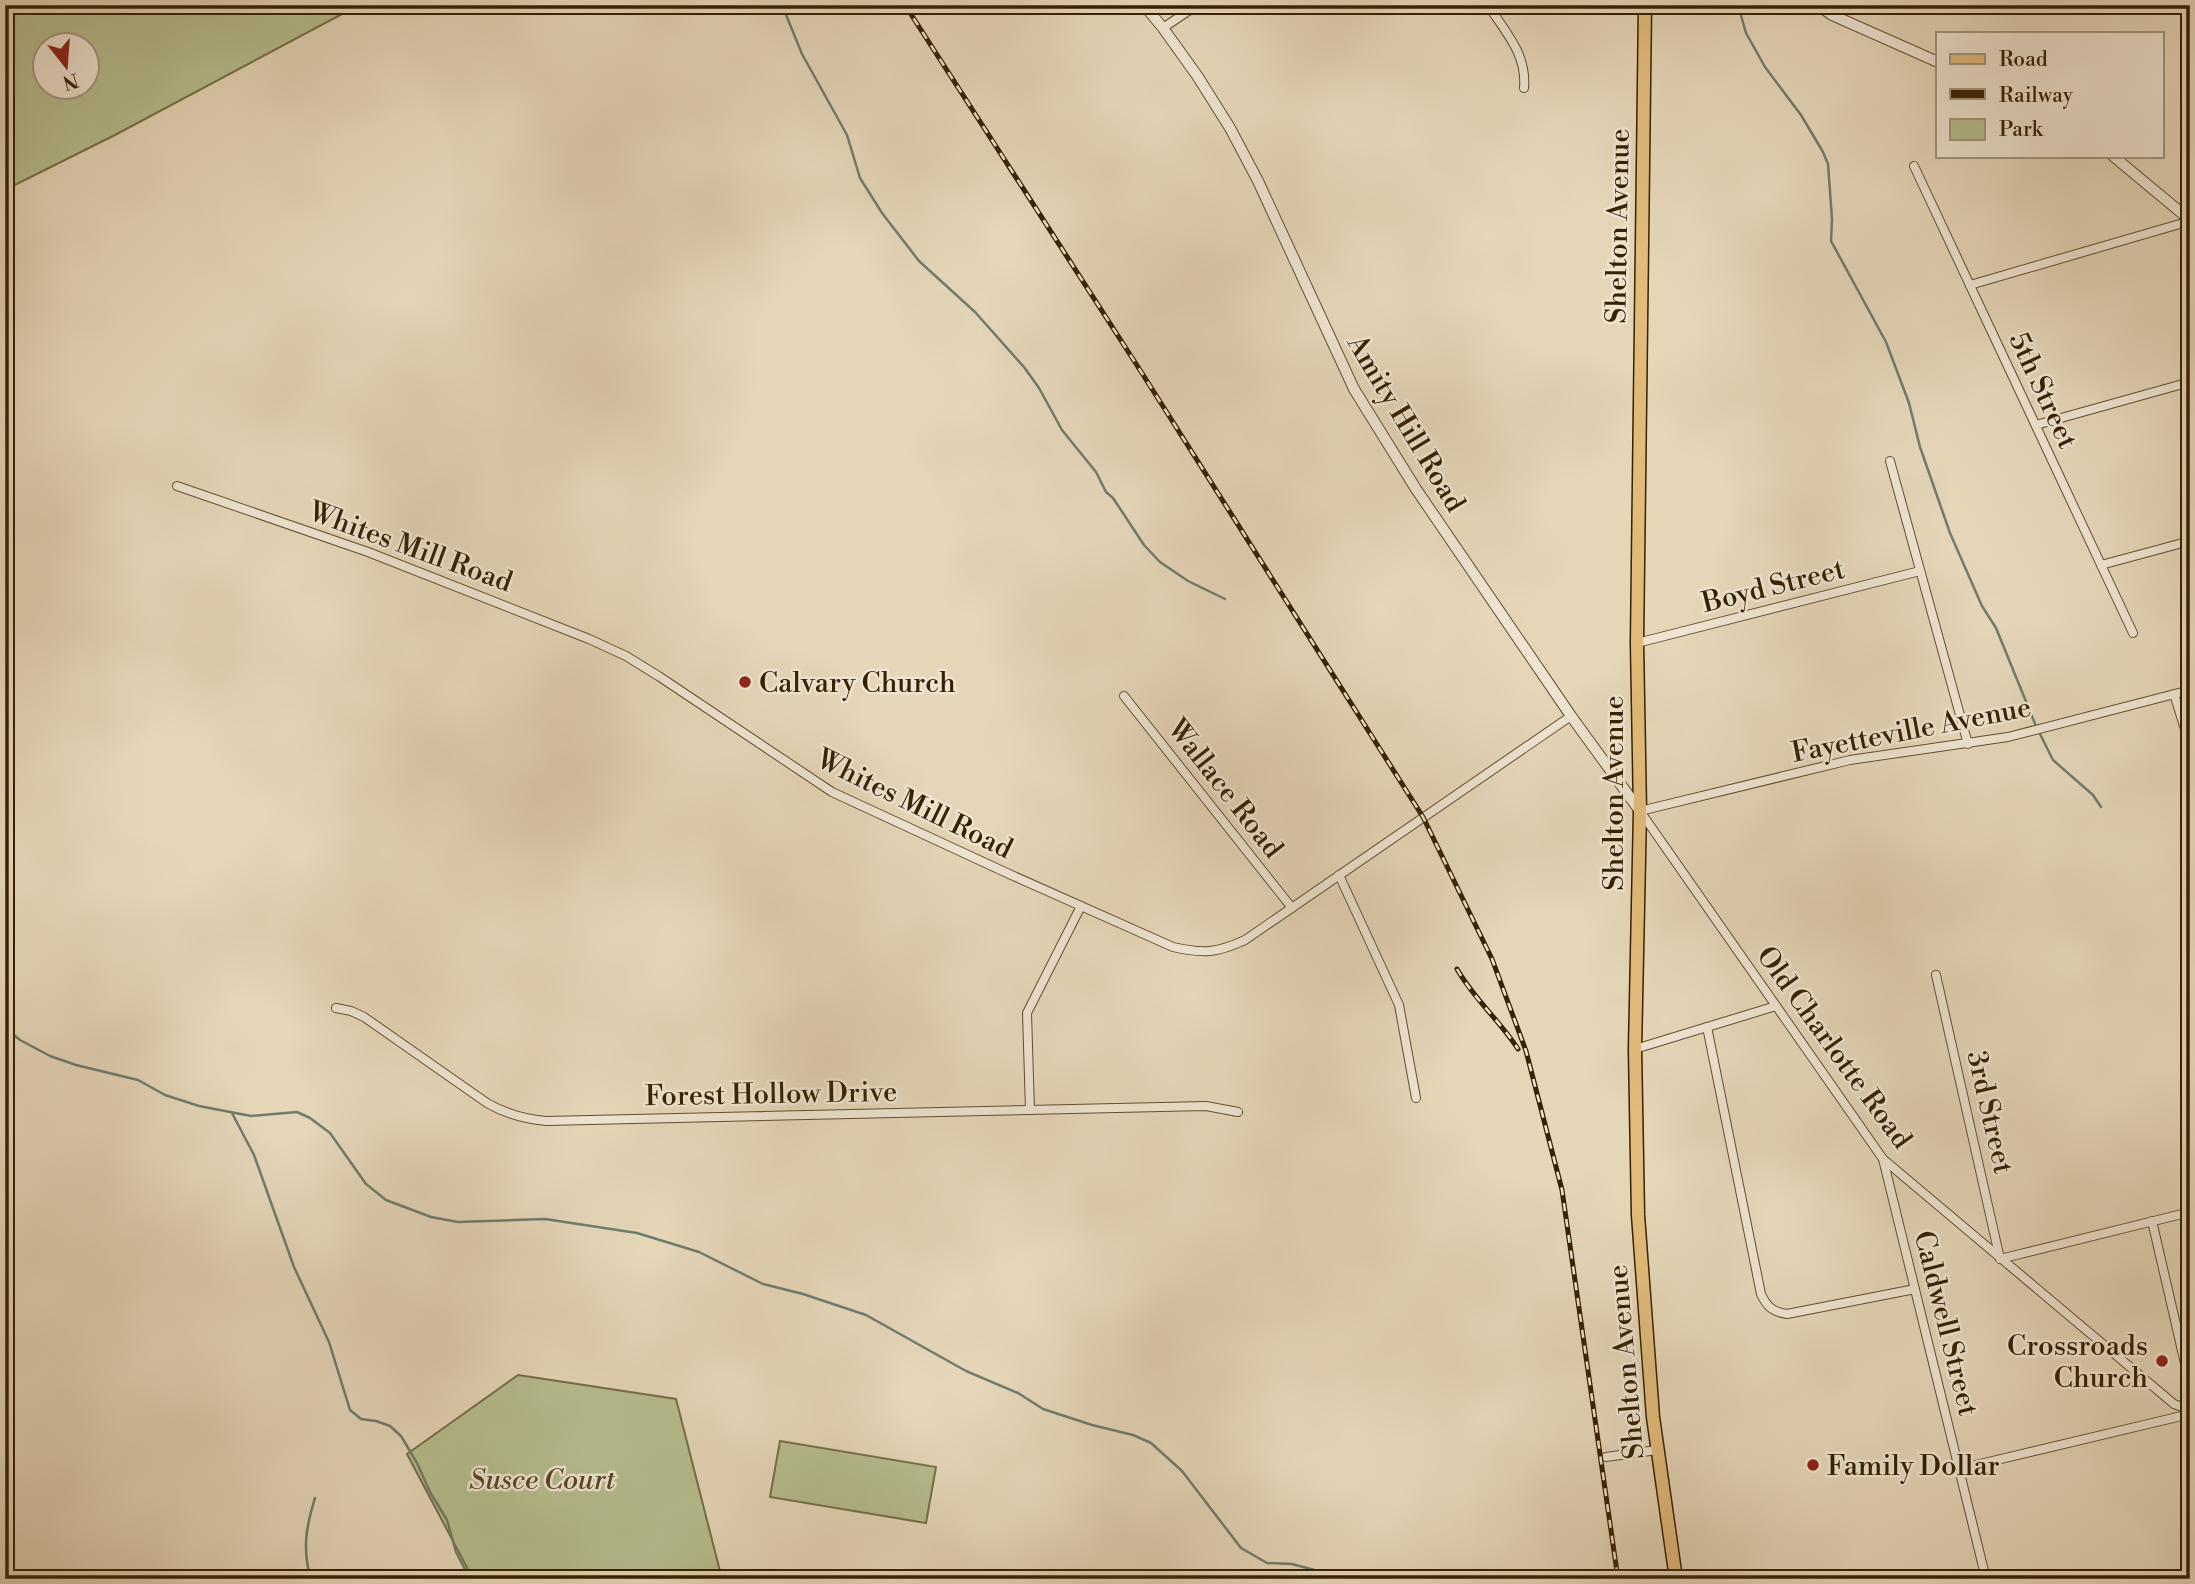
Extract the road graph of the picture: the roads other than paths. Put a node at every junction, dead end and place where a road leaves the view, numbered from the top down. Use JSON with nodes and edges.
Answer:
{"nodes":[{"id":1,"x":1144,"y":5,"type":"edge"},
{"id":2,"x":1197,"y":5,"type":"edge"},
{"id":3,"x":1488,"y":5,"type":"edge"},
{"id":4,"x":1645,"y":5,"type":"edge"},
{"id":5,"x":1818,"y":5,"type":"edge"},
{"id":6,"x":1163,"y":28,"type":"junction"},
{"id":7,"x":1936,"y":61,"type":"edge"},
{"id":8,"x":1524,"y":88,"type":"dead end"},
{"id":9,"x":2115,"y":158,"type":"edge"},
{"id":10,"x":1913,"y":166,"type":"dead end"},
{"id":11,"x":2190,"y":221,"type":"edge"},
{"id":12,"x":1970,"y":285,"type":"junction"},
{"id":13,"x":2190,"y":382,"type":"edge"},
{"id":14,"x":2036,"y":425,"type":"junction"},
{"id":15,"x":1890,"y":461,"type":"dead end"},
{"id":16,"x":177,"y":486,"type":"dead end"},
{"id":17,"x":2190,"y":541,"type":"edge"},
{"id":18,"x":2101,"y":565,"type":"junction"},
{"id":19,"x":1920,"y":571,"type":"junction"},
{"id":20,"x":2133,"y":633,"type":"dead end"},
{"id":21,"x":1637,"y":643,"type":"junction"},
{"id":22,"x":2190,"y":690,"type":"edge"},
{"id":23,"x":2174,"y":694,"type":"junction"},
{"id":24,"x":1124,"y":696,"type":"dead end"},
{"id":25,"x":1571,"y":716,"type":"junction"},
{"id":26,"x":1968,"y":744,"type":"junction"},
{"id":27,"x":2190,"y":745,"type":"edge"},
{"id":28,"x":1640,"y":811,"type":"junction"},
{"id":29,"x":1339,"y":875,"type":"junction"},
{"id":30,"x":1081,"y":906,"type":"junction"},
{"id":31,"x":1292,"y":908,"type":"junction"},
{"id":32,"x":1936,"y":975,"type":"dead end"},
{"id":33,"x":1776,"y":1006,"type":"junction"},
{"id":34,"x":336,"y":1008,"type":"dead end"},
{"id":35,"x":1707,"y":1027,"type":"junction"},
{"id":36,"x":1635,"y":1049,"type":"junction"},
{"id":37,"x":1416,"y":1098,"type":"dead end"},
{"id":38,"x":1030,"y":1110,"type":"junction"},
{"id":39,"x":1238,"y":1112,"type":"dead end"},
{"id":40,"x":1883,"y":1159,"type":"junction"},
{"id":41,"x":2190,"y":1212,"type":"edge"},
{"id":42,"x":2152,"y":1221,"type":"junction"},
{"id":43,"x":2000,"y":1259,"type":"junction"},
{"id":44,"x":1915,"y":1289,"type":"junction"},
{"id":45,"x":2190,"y":1385,"type":"edge"},
{"id":46,"x":2190,"y":1412,"type":"edge"},
{"id":47,"x":1657,"y":1450,"type":"junction"},
{"id":48,"x":1606,"y":1457,"type":"dead end"},
{"id":49,"x":1959,"y":1469,"type":"junction"},
{"id":50,"x":1676,"y":1579,"type":"edge"},
{"id":51,"x":1986,"y":1579,"type":"edge"}],
"edges":[{"from":1,"to":6,"type":"street","name":"Amity Hill Road"},
{"from":2,"to":6,"type":"street"},
{"from":3,"to":8,"type":"street"},
{"from":4,"to":21,"type":"main road","name":"Shelton Avenue"},
{"from":5,"to":7,"type":"street"},
{"from":6,"to":25,"type":"street","name":"Amity Hill Road"},
{"from":9,"to":11,"type":"street"},
{"from":10,"to":12,"type":"street","name":"5th Street"},
{"from":11,"to":12,"type":"street"},
{"from":12,"to":14,"type":"street","name":"5th Street"},
{"from":13,"to":14,"type":"street"},
{"from":14,"to":18,"type":"street","name":"5th Street"},
{"from":15,"to":19,"type":"street"},
{"from":16,"to":30,"type":"street","name":"Whites Mill Road"},
{"from":17,"to":18,"type":"street"},
{"from":18,"to":20,"type":"street","name":"5th Street"},
{"from":19,"to":21,"type":"street","name":"Boyd Street"},
{"from":19,"to":26,"type":"street"},
{"from":21,"to":28,"type":"main road","name":"Shelton Avenue"},
{"from":22,"to":23,"type":"street","name":"Fayetteville Avenue"},
{"from":23,"to":26,"type":"street","name":"Fayetteville Avenue"},
{"from":23,"to":27,"type":"street"},
{"from":24,"to":31,"type":"street","name":"Wallace Road"},
{"from":25,"to":28,"type":"street","name":"Amity Hill Road"},
{"from":25,"to":29,"type":"street","name":"Whites Mill Road"},
{"from":26,"to":28,"type":"street","name":"Fayetteville Avenue"},
{"from":28,"to":33,"type":"street","name":"Old Charlotte Road"},
{"from":28,"to":36,"type":"main road","name":"Shelton Avenue"},
{"from":29,"to":31,"type":"street","name":"Whites Mill Road"},
{"from":29,"to":37,"type":"street"},
{"from":30,"to":31,"type":"street","name":"Whites Mill Road"},
{"from":30,"to":38,"type":"street"},
{"from":32,"to":43,"type":"street","name":"3rd Street"},
{"from":33,"to":35,"type":"street"},
{"from":33,"to":40,"type":"street","name":"Old Charlotte Road"},
{"from":34,"to":38,"type":"street","name":"Forest Hollow Drive"},
{"from":35,"to":36,"type":"street"},
{"from":35,"to":44,"type":"street"},
{"from":36,"to":47,"type":"main road","name":"Shelton Avenue"},
{"from":38,"to":39,"type":"street","name":"Forest Hollow Drive"},
{"from":40,"to":43,"type":"street","name":"Old Charlotte Road"},
{"from":40,"to":44,"type":"street","name":"Caldwell Street"},
{"from":41,"to":42,"type":"street"},
{"from":42,"to":43,"type":"street"},
{"from":42,"to":45,"type":"street"},
{"from":43,"to":46,"type":"street","name":"Old Charlotte Road"},
{"from":44,"to":49,"type":"street","name":"Caldwell Street"},
{"from":46,"to":49,"type":"street"},
{"from":47,"to":48,"type":"street"},
{"from":47,"to":50,"type":"main road","name":"Shelton Avenue"},
{"from":49,"to":51,"type":"street","name":"Caldwell Street"}]}
